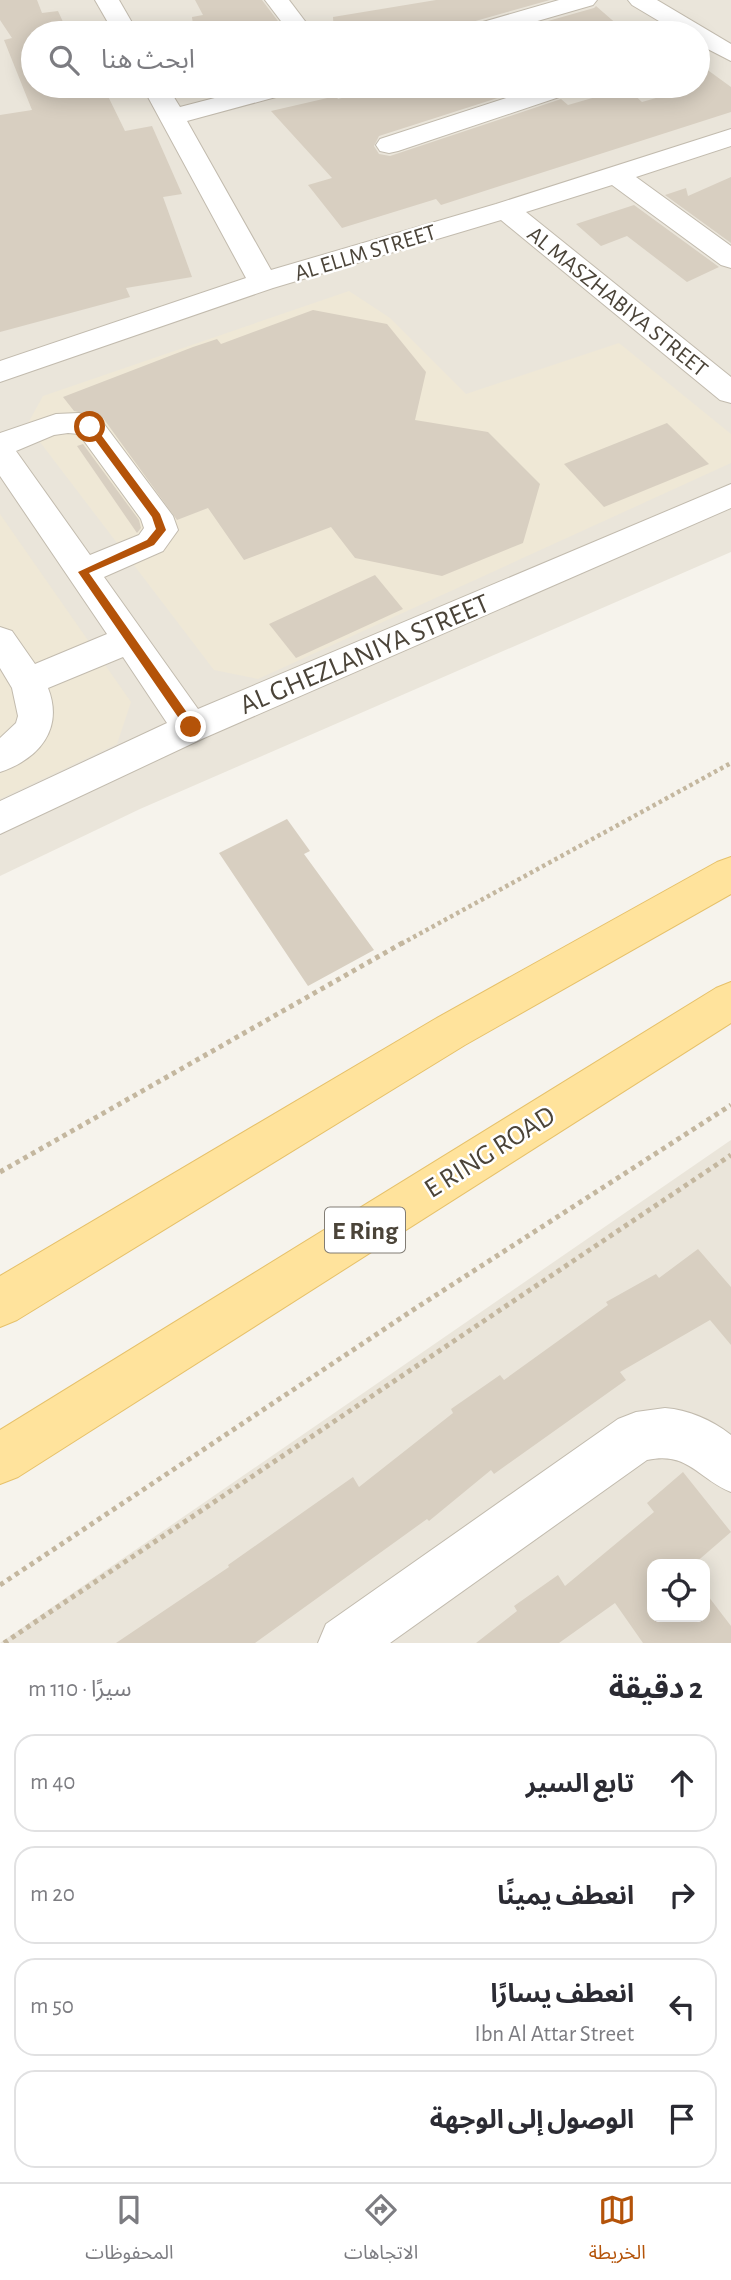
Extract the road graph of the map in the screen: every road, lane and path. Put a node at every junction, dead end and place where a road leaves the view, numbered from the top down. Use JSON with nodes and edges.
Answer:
{"nodes":[{"id":1,"x":107,"y":0,"type":"edge"},
{"id":2,"x":585,"y":0,"type":"edge"},
{"id":3,"x":640,"y":0,"type":"edge"},
{"id":4,"x":285,"y":1,"type":"edge"},
{"id":5,"x":119,"y":21,"type":"edge"},
{"id":6,"x":296,"y":21,"type":"edge"},
{"id":7,"x":512,"y":21,"type":"edge"},
{"id":8,"x":673,"y":21,"type":"edge"},
{"id":9,"x":710,"y":43,"type":"edge"},
{"id":10,"x":731,"y":54,"type":"edge"},
{"id":11,"x":162,"y":98,"type":"edge"},
{"id":12,"x":244,"y":98,"type":"edge"},
{"id":13,"x":531,"y":98,"type":"edge"},
{"id":14,"x":173,"y":117,"type":"junction"},
{"id":15,"x":731,"y":137,"type":"edge"},
{"id":16,"x":388,"y":145,"type":"dead end"},
{"id":17,"x":616,"y":175,"type":"junction"},
{"id":18,"x":506,"y":209,"type":"junction"},
{"id":19,"x":731,"y":259,"type":"edge"},
{"id":20,"x":263,"y":282,"type":"junction"},
{"id":21,"x":0,"y":372,"type":"edge"},
{"id":22,"x":731,"y":393,"type":"edge"},
{"id":23,"x":0,"y":445,"type":"edge"},
{"id":24,"x":0,"y":453,"type":"edge"},
{"id":25,"x":731,"y":495,"type":"edge"},
{"id":26,"x":83,"y":572,"type":"junction"},
{"id":27,"x":130,"y":639,"type":"junction"},
{"id":28,"x":0,"y":640,"type":"edge"},
{"id":29,"x":27,"y":682,"type":"junction"},
{"id":30,"x":191,"y":727,"type":"junction"},
{"id":31,"x":0,"y":757,"type":"edge"},
{"id":32,"x":731,"y":763,"type":"edge"},
{"id":33,"x":0,"y":818,"type":"edge"},
{"id":34,"x":731,"y":874,"type":"edge"},
{"id":35,"x":731,"y":1001,"type":"edge"},
{"id":36,"x":731,"y":1105,"type":"edge"},
{"id":37,"x":731,"y":1155,"type":"edge"},
{"id":38,"x":0,"y":1172,"type":"edge"},
{"id":39,"x":0,"y":1303,"type":"edge"},
{"id":40,"x":0,"y":1459,"type":"edge"},
{"id":41,"x":731,"y":1467,"type":"edge"},
{"id":42,"x":0,"y":1585,"type":"edge"},
{"id":43,"x":4,"y":1643,"type":"edge"},
{"id":44,"x":345,"y":1643,"type":"edge"}],
"edges":[{"from":1,"to":5,"type":"street"},
{"from":2,"to":7,"type":"street"},
{"from":3,"to":8,"type":"street"},
{"from":4,"to":6,"type":"street"},
{"from":9,"to":10,"type":"street"},
{"from":11,"to":14,"type":"street"},
{"from":12,"to":14,"type":"street"},
{"from":13,"to":16,"type":"street"},
{"from":14,"to":20,"type":"street"},
{"from":15,"to":17,"type":"street","name":"AL ELLM STREET"},
{"from":17,"to":18,"type":"street","name":"AL ELLM STREET"},
{"from":17,"to":19,"type":"street"},
{"from":18,"to":20,"type":"street","name":"AL ELLM STREET"},
{"from":18,"to":22,"type":"street","name":"AL MASZHABIYA STREET"},
{"from":20,"to":21,"type":"street","name":"AL ELLM STREET"},
{"from":23,"to":26,"type":"street"},
{"from":24,"to":26,"type":"street"},
{"from":25,"to":30,"type":"street","name":"AL GHEZLANIYA STREET"},
{"from":26,"to":27,"type":"street"},
{"from":27,"to":29,"type":"street"},
{"from":27,"to":30,"type":"street"},
{"from":28,"to":29,"type":"street"},
{"from":29,"to":31,"type":"street"},
{"from":30,"to":33,"type":"street","name":"AL GHEZLANIYA STREET"},
{"from":32,"to":38,"type":"path"},
{"from":34,"to":39,"type":"main road"},
{"from":35,"to":40,"type":"main road","name":"E RING ROAD","number":"E Ring"},
{"from":36,"to":42,"type":"path"},
{"from":37,"to":43,"type":"path"},
{"from":41,"to":44,"type":"street"}]}
